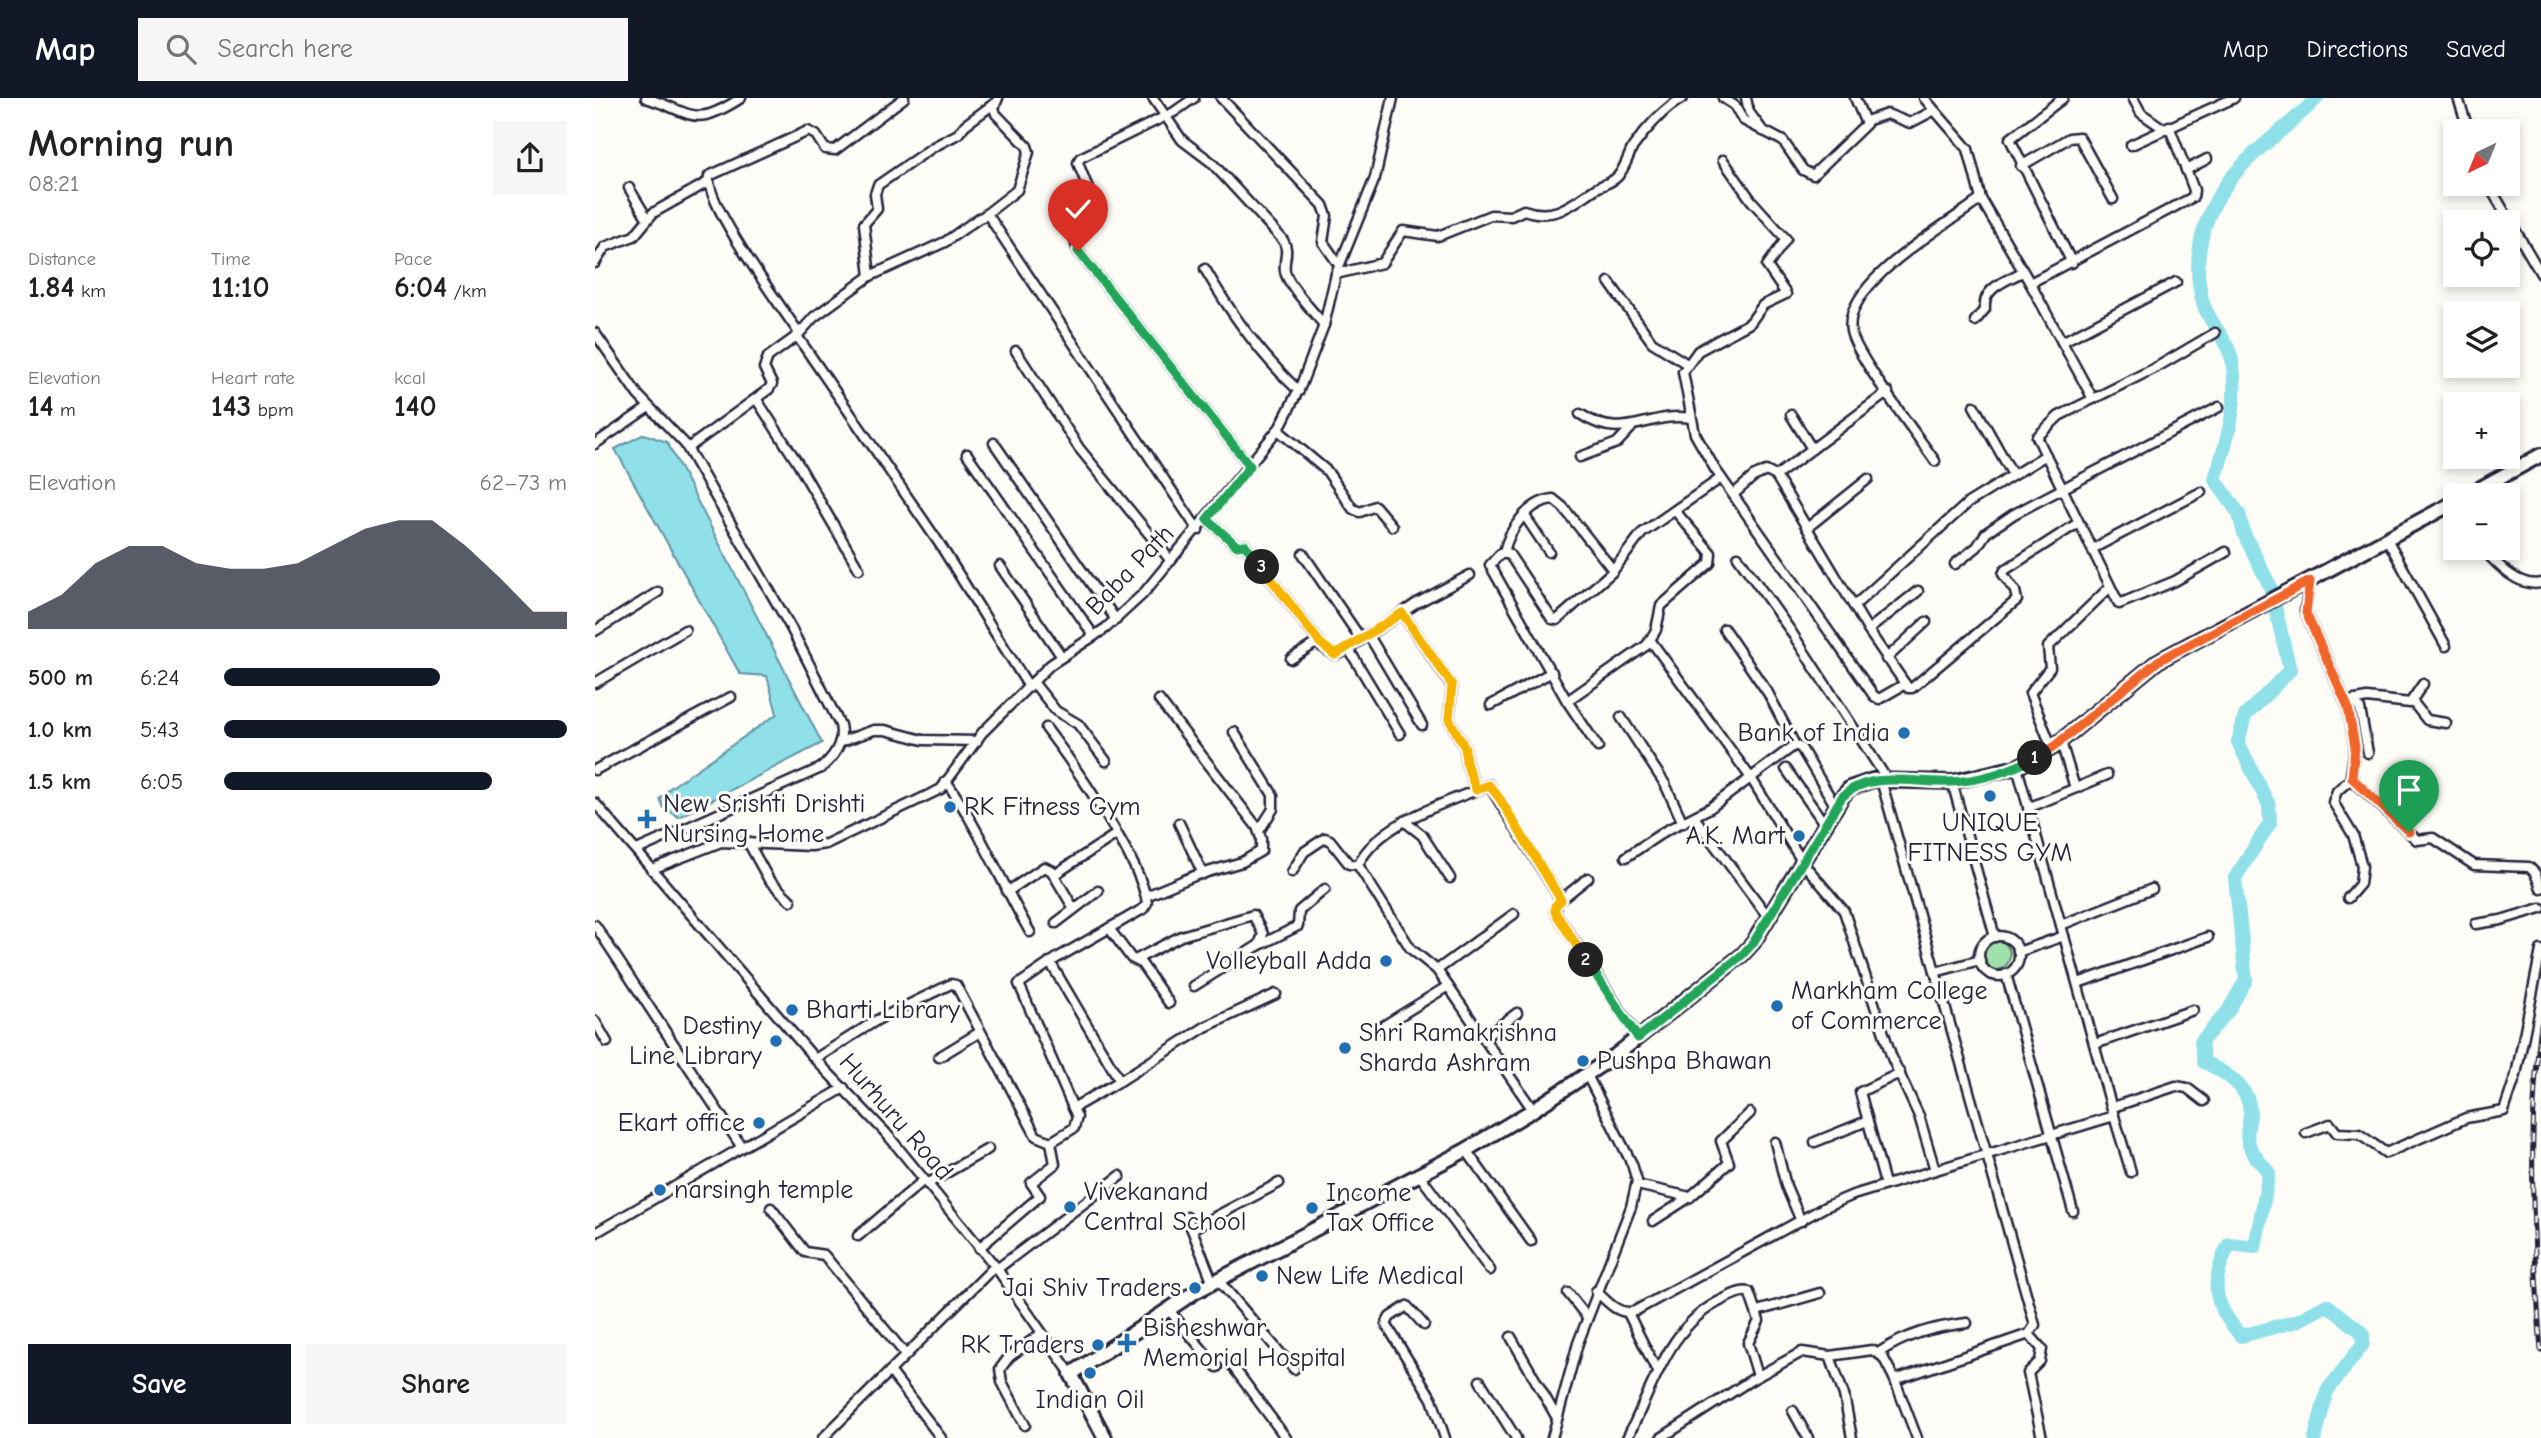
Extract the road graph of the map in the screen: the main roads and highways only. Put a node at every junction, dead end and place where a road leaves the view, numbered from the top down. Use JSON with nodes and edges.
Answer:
{"nodes":[{"id":1,"x":2541,"y":455,"type":"edge"},
{"id":2,"x":2490,"y":483,"type":"edge"},
{"id":3,"x":2443,"y":510,"type":"edge"},
{"id":4,"x":1105,"y":1438,"type":"edge"}],
"edges":[{"from":1,"to":2,"type":"main road"},
{"from":3,"to":4,"type":"main road"}]}
